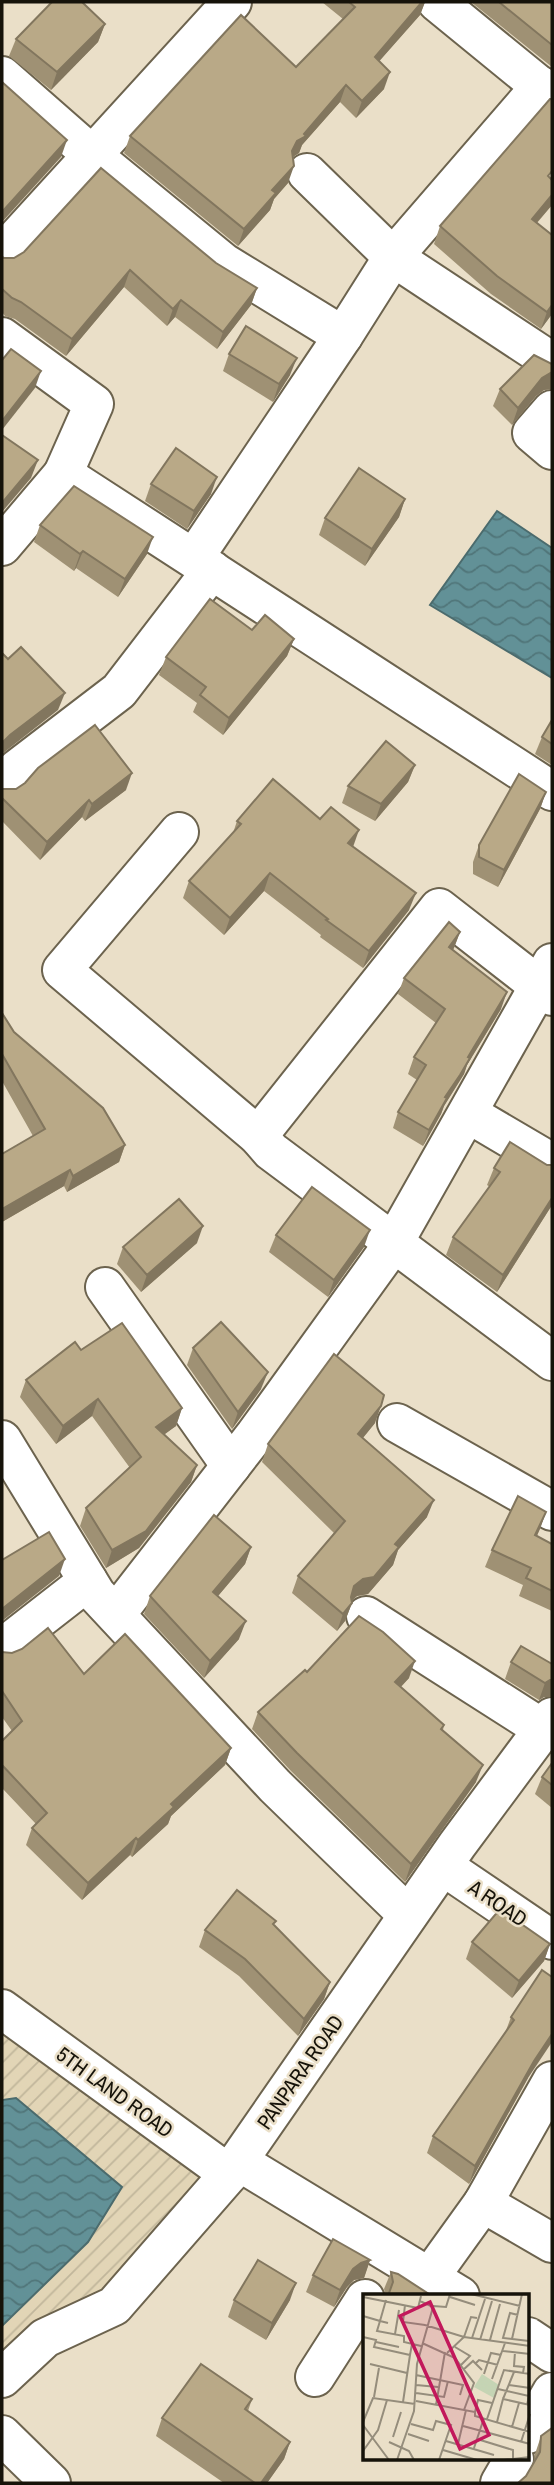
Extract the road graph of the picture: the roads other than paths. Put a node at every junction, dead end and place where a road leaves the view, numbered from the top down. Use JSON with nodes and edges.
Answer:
{"nodes":[{"id":1,"x":436,"y":2,"type":"edge"},
{"id":2,"x":212,"y":9,"type":"edge"},
{"id":3,"x":2,"y":76,"type":"edge"},
{"id":4,"x":547,"y":91,"type":"edge"},
{"id":5,"x":92,"y":155,"type":"junction"},
{"id":6,"x":307,"y":173,"type":"dead end"},
{"id":7,"x":2,"y":254,"type":"edge"},
{"id":8,"x":393,"y":257,"type":"junction"},
{"id":9,"x":343,"y":335,"type":"junction"},
{"id":10,"x":2,"y":337,"type":"edge"},
{"id":11,"x":552,"y":362,"type":"edge"},
{"id":12,"x":64,"y":474,"type":"junction"},
{"id":13,"x":2,"y":545,"type":"edge"},
{"id":14,"x":203,"y":564,"type":"junction"},
{"id":15,"x":2,"y":786,"type":"edge"},
{"id":16,"x":552,"y":791,"type":"edge"},
{"id":17,"x":179,"y":832,"type":"dead end"},
{"id":18,"x":547,"y":982,"type":"edge"},
{"id":19,"x":469,"y":1114,"type":"junction"},
{"id":20,"x":258,"y":1136,"type":"junction"},
{"id":21,"x":552,"y":1163,"type":"edge"},
{"id":22,"x":393,"y":1244,"type":"junction"},
{"id":23,"x":105,"y":1287,"type":"dead end"},
{"id":24,"x":552,"y":1361,"type":"edge"},
{"id":25,"x":397,"y":1423,"type":"dead end"},
{"id":26,"x":2,"y":1440,"type":"edge"},
{"id":27,"x":231,"y":1466,"type":"junction"},
{"id":28,"x":552,"y":1511,"type":"edge"},
{"id":29,"x":88,"y":1581,"type":"junction"},
{"id":30,"x":116,"y":1615,"type":"junction"},
{"id":31,"x":366,"y":1616,"type":"dead end"},
{"id":32,"x":2,"y":1648,"type":"edge"},
{"id":33,"x":548,"y":1723,"type":"edge"},
{"id":34,"x":443,"y":1866,"type":"junction"},
{"id":35,"x":408,"y":1915,"type":"junction"},
{"id":36,"x":552,"y":1940,"type":"edge"},
{"id":37,"x":2,"y":2008,"type":"edge"},
{"id":38,"x":552,"y":2081,"type":"edge"},
{"id":39,"x":233,"y":2168,"type":"junction"},
{"id":40,"x":482,"y":2203,"type":"junction"},
{"id":41,"x":552,"y":2243,"type":"edge"},
{"id":42,"x":393,"y":2256,"type":"junction"},
{"id":43,"x":445,"y":2287,"type":"edge"},
{"id":44,"x":368,"y":2294,"type":"edge"},
{"id":45,"x":363,"y":2302,"type":"edge"},
{"id":46,"x":530,"y":2338,"type":"edge"},
{"id":47,"x":552,"y":2353,"type":"edge"},
{"id":48,"x":315,"y":2377,"type":"dead end"},
{"id":49,"x":2,"y":2378,"type":"edge"},
{"id":50,"x":552,"y":2392,"type":"edge"},
{"id":51,"x":530,"y":2430,"type":"edge"},
{"id":52,"x":2,"y":2435,"type":"edge"},
{"id":53,"x":513,"y":2460,"type":"edge"},
{"id":54,"x":51,"y":2483,"type":"edge"},
{"id":55,"x":500,"y":2483,"type":"edge"}],
"edges":[{"from":1,"to":4,"type":"street"},
{"from":2,"to":5,"type":"street"},
{"from":3,"to":5,"type":"street"},
{"from":4,"to":8,"type":"street"},
{"from":5,"to":7,"type":"street"},
{"from":5,"to":9,"type":"street"},
{"from":6,"to":8,"type":"street"},
{"from":8,"to":9,"type":"street"},
{"from":8,"to":11,"type":"street"},
{"from":9,"to":14,"type":"street"},
{"from":10,"to":12,"type":"street"},
{"from":12,"to":13,"type":"street"},
{"from":12,"to":14,"type":"street"},
{"from":14,"to":15,"type":"street"},
{"from":14,"to":16,"type":"street"},
{"from":17,"to":20,"type":"street"},
{"from":18,"to":19,"type":"street"},
{"from":18,"to":20,"type":"street"},
{"from":19,"to":21,"type":"street"},
{"from":19,"to":22,"type":"street"},
{"from":20,"to":22,"type":"street"},
{"from":22,"to":24,"type":"street"},
{"from":22,"to":27,"type":"street"},
{"from":23,"to":27,"type":"street"},
{"from":25,"to":28,"type":"street"},
{"from":26,"to":29,"type":"street"},
{"from":27,"to":30,"type":"street"},
{"from":29,"to":30,"type":"street"},
{"from":29,"to":32,"type":"street"},
{"from":30,"to":35,"type":"street"},
{"from":31,"to":33,"type":"street"},
{"from":33,"to":34,"type":"street","name":"PANPARA ROAD"},
{"from":34,"to":35,"type":"street","name":"PANPARA ROAD"},
{"from":34,"to":36,"type":"street","name":"A ROAD"},
{"from":35,"to":39,"type":"street","name":"PANPARA ROAD"},
{"from":37,"to":39,"type":"street","name":"5TH LAND ROAD"},
{"from":38,"to":40,"type":"street"},
{"from":39,"to":42,"type":"street","name":"5TH LAND ROAD"},
{"from":39,"to":49,"type":"street","name":"PANPARA ROAD"},
{"from":40,"to":41,"type":"street"},
{"from":40,"to":43,"type":"street"},
{"from":42,"to":43,"type":"street","name":"5TH LAND ROAD"},
{"from":42,"to":44,"type":"street"},
{"from":45,"to":48,"type":"street"},
{"from":46,"to":47,"type":"street"},
{"from":50,"to":51,"type":"street"},
{"from":52,"to":54,"type":"street"},
{"from":53,"to":55,"type":"street"}]}
